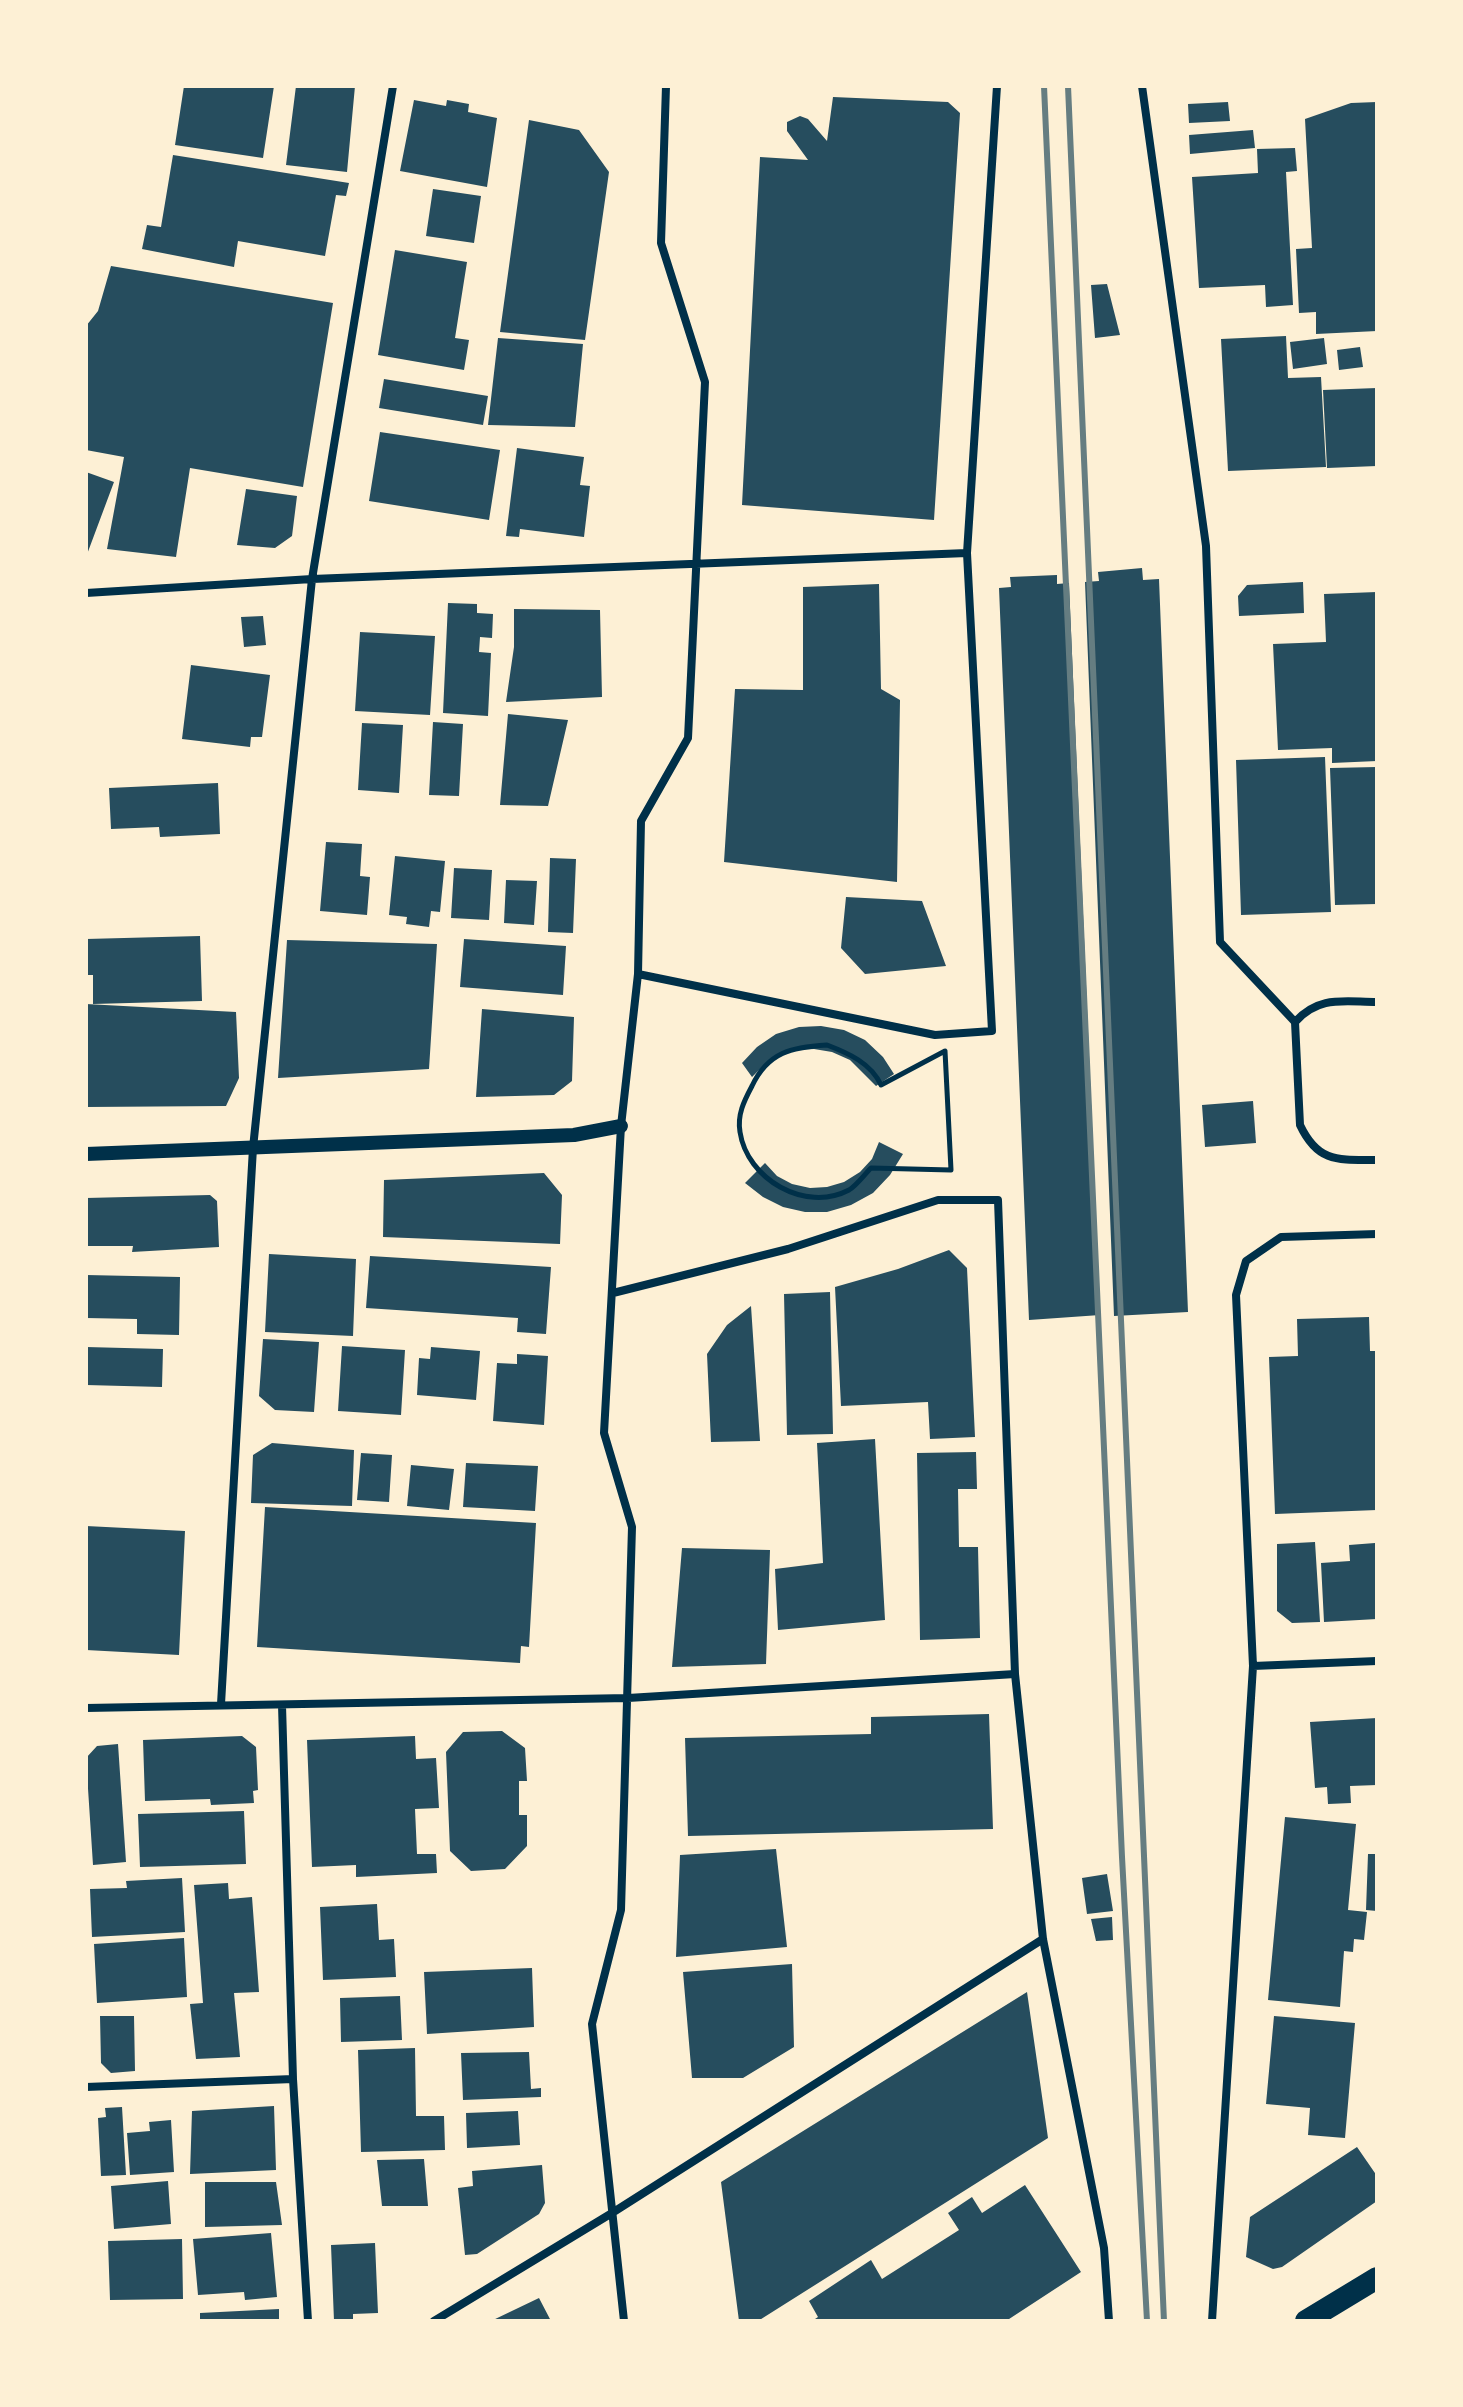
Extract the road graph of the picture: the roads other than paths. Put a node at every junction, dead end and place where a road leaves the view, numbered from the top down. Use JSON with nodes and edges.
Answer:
{"nodes":[{"id":1,"x":393,"y":86,"type":"edge"},
{"id":2,"x":666,"y":86,"type":"edge"},
{"id":3,"x":997,"y":86,"type":"edge"},
{"id":4,"x":1142,"y":86,"type":"edge"},
{"id":5,"x":967,"y":553,"type":"junction"},
{"id":6,"x":696,"y":564,"type":"junction"},
{"id":7,"x":312,"y":579,"type":"junction"},
{"id":8,"x":86,"y":593,"type":"edge"},
{"id":9,"x":638,"y":974,"type":"junction"},
{"id":10,"x":1377,"y":1002,"type":"edge"},
{"id":11,"x":1295,"y":1022,"type":"junction"},
{"id":12,"x":621,"y":1126,"type":"junction"},
{"id":13,"x":253,"y":1148,"type":"junction"},
{"id":14,"x":86,"y":1154,"type":"edge"},
{"id":15,"x":1377,"y":1160,"type":"edge"},
{"id":16,"x":1377,"y":1234,"type":"edge"},
{"id":17,"x":613,"y":1293,"type":"junction"},
{"id":18,"x":1377,"y":1661,"type":"edge"},
{"id":19,"x":1253,"y":1666,"type":"junction"},
{"id":20,"x":1015,"y":1674,"type":"junction"},
{"id":21,"x":628,"y":1698,"type":"junction"},
{"id":22,"x":221,"y":1704,"type":"junction"},
{"id":23,"x":282,"y":1705,"type":"junction"},
{"id":24,"x":86,"y":1708,"type":"edge"},
{"id":25,"x":1043,"y":1939,"type":"junction"},
{"id":26,"x":293,"y":2079,"type":"junction"},
{"id":27,"x":86,"y":2087,"type":"edge"},
{"id":28,"x":612,"y":2213,"type":"junction"},
{"id":29,"x":1377,"y":2278,"type":"edge"},
{"id":30,"x":308,"y":2321,"type":"edge"},
{"id":31,"x":434,"y":2321,"type":"edge"},
{"id":32,"x":624,"y":2321,"type":"edge"},
{"id":33,"x":1109,"y":2321,"type":"edge"},
{"id":34,"x":1212,"y":2321,"type":"edge"},
{"id":35,"x":1306,"y":2321,"type":"edge"}],
"edges":[{"from":1,"to":7,"type":"street"},
{"from":2,"to":6,"type":"street"},
{"from":3,"to":5,"type":"street"},
{"from":4,"to":11,"type":"street"},
{"from":5,"to":6,"type":"street"},
{"from":5,"to":9,"type":"street"},
{"from":6,"to":7,"type":"street"},
{"from":6,"to":9,"type":"street"},
{"from":7,"to":8,"type":"street"},
{"from":7,"to":13,"type":"street"},
{"from":9,"to":12,"type":"street"},
{"from":10,"to":11,"type":"street"},
{"from":11,"to":15,"type":"street"},
{"from":12,"to":13,"type":"street"},
{"from":12,"to":17,"type":"street"},
{"from":13,"to":14,"type":"street"},
{"from":13,"to":22,"type":"street"},
{"from":16,"to":19,"type":"street"},
{"from":17,"to":20,"type":"street"},
{"from":17,"to":21,"type":"street"},
{"from":18,"to":19,"type":"street"},
{"from":19,"to":34,"type":"street"},
{"from":20,"to":21,"type":"street"},
{"from":20,"to":25,"type":"street"},
{"from":21,"to":23,"type":"street"},
{"from":21,"to":28,"type":"street"},
{"from":22,"to":23,"type":"street"},
{"from":22,"to":24,"type":"street"},
{"from":23,"to":26,"type":"street"},
{"from":25,"to":28,"type":"street"},
{"from":25,"to":33,"type":"street"},
{"from":26,"to":27,"type":"street"},
{"from":26,"to":30,"type":"street"},
{"from":28,"to":31,"type":"street"},
{"from":28,"to":32,"type":"street"},
{"from":29,"to":35,"type":"highway"}]}
